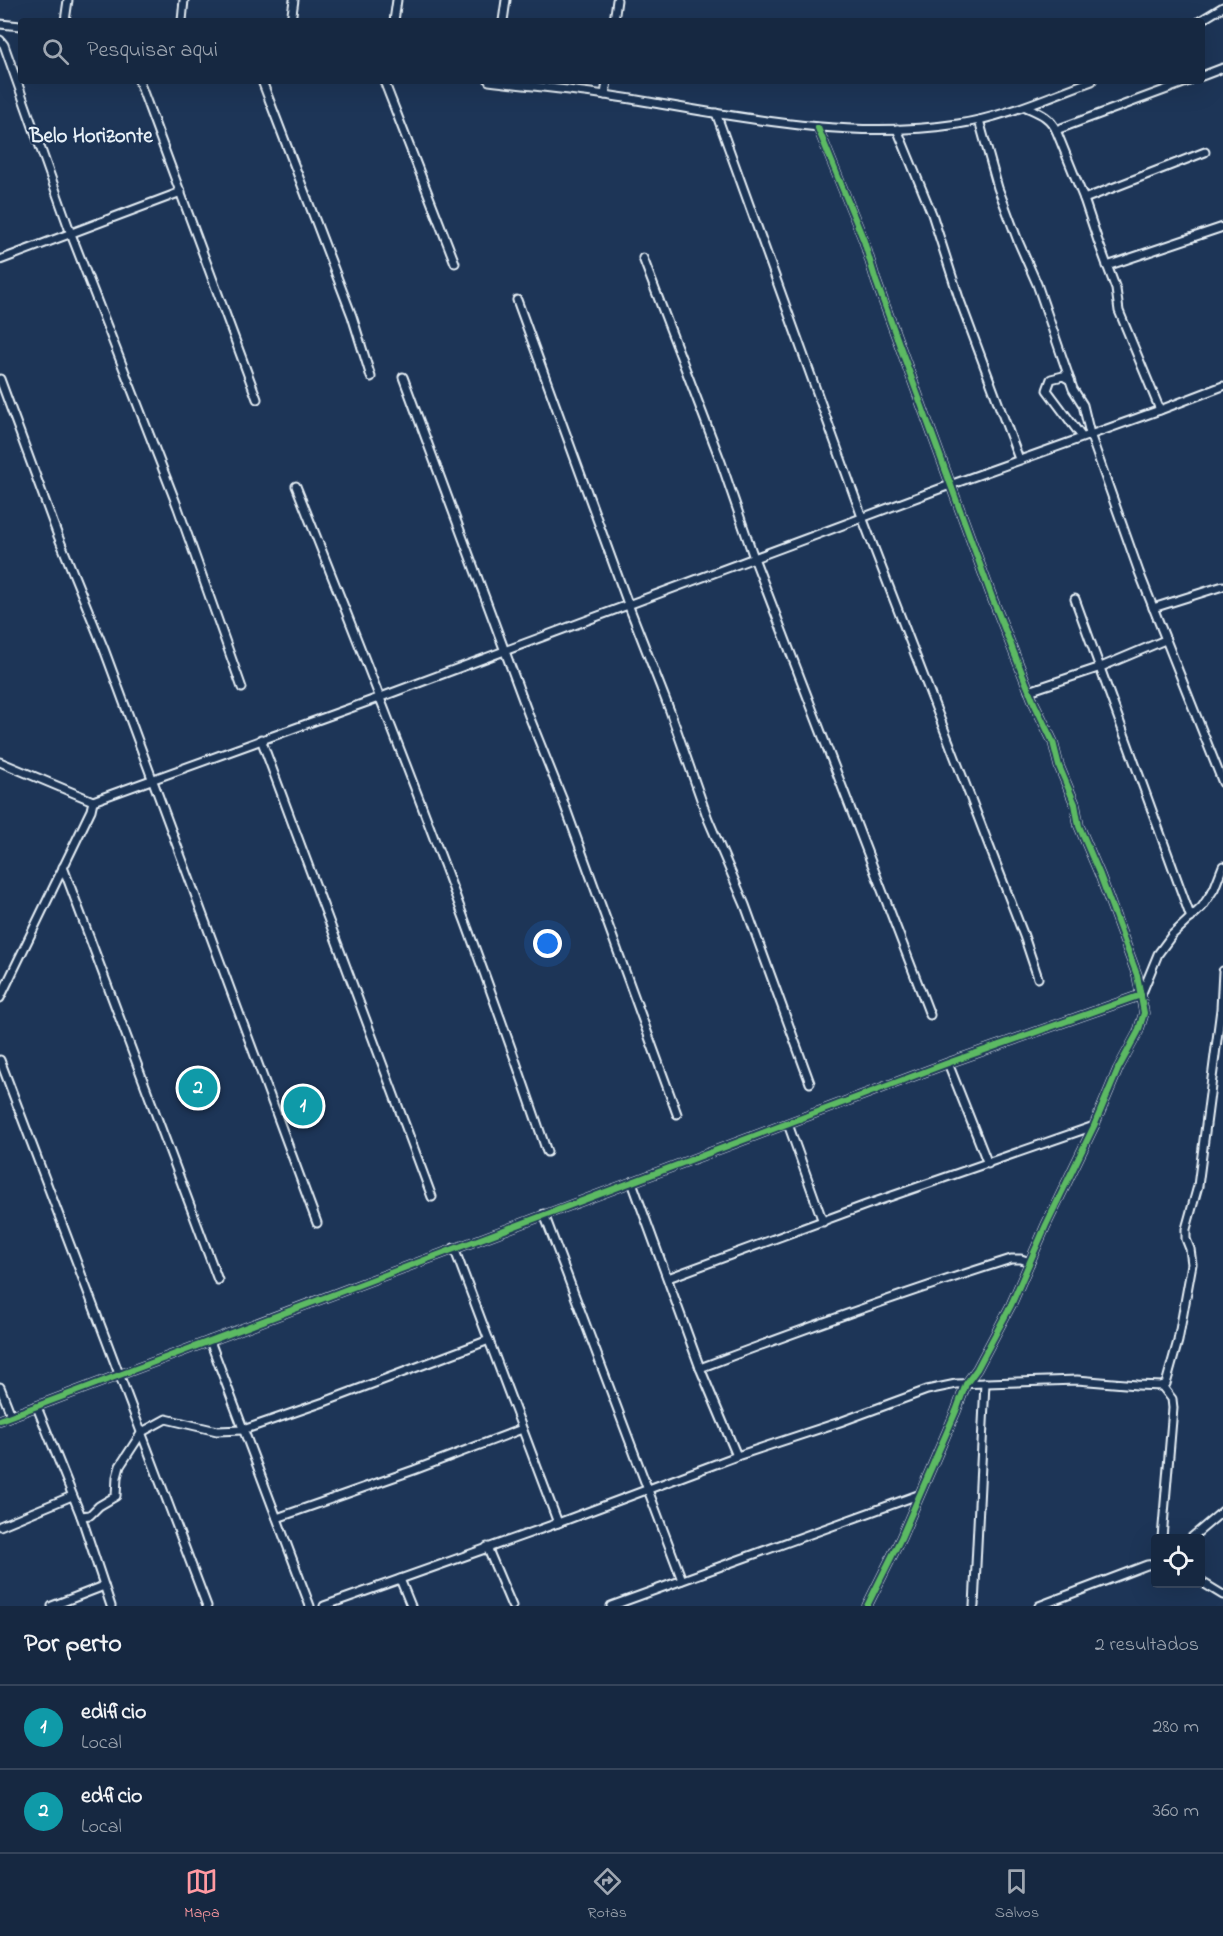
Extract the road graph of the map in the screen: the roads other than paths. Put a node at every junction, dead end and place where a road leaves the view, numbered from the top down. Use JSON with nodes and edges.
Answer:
{"nodes":[{"id":1,"x":68,"y":0,"type":"edge"},
{"id":2,"x":184,"y":0,"type":"edge"},
{"id":3,"x":294,"y":0,"type":"edge"},
{"id":4,"x":397,"y":0,"type":"edge"},
{"id":5,"x":506,"y":0,"type":"edge"},
{"id":6,"x":617,"y":0,"type":"edge"},
{"id":7,"x":1223,"y":7,"type":"edge"},
{"id":8,"x":65,"y":18,"type":"edge"},
{"id":9,"x":182,"y":18,"type":"edge"},
{"id":10,"x":291,"y":18,"type":"edge"},
{"id":11,"x":394,"y":18,"type":"edge"},
{"id":12,"x":503,"y":18,"type":"edge"},
{"id":13,"x":614,"y":18,"type":"edge"},
{"id":14,"x":1205,"y":18,"type":"edge"},
{"id":15,"x":0,"y":24,"type":"edge"},
{"id":16,"x":18,"y":26,"type":"edge"},
{"id":17,"x":0,"y":40,"type":"edge"},
{"id":18,"x":1223,"y":68,"type":"edge"},
{"id":19,"x":1205,"y":75,"type":"edge"},
{"id":20,"x":18,"y":84,"type":"edge"},
{"id":21,"x":18,"y":84,"type":"edge"},
{"id":22,"x":140,"y":84,"type":"edge"},
{"id":23,"x":263,"y":84,"type":"edge"},
{"id":24,"x":385,"y":84,"type":"edge"},
{"id":25,"x":517,"y":84,"type":"edge"},
{"id":26,"x":607,"y":84,"type":"edge"},
{"id":27,"x":1084,"y":84,"type":"edge"},
{"id":28,"x":1181,"y":84,"type":"edge"},
{"id":29,"x":605,"y":95,"type":"junction"},
{"id":30,"x":1026,"y":107,"type":"junction"},
{"id":31,"x":716,"y":113,"type":"junction"},
{"id":32,"x":980,"y":120,"type":"junction"},
{"id":33,"x":818,"y":128,"type":"junction"},
{"id":34,"x":897,"y":129,"type":"junction"},
{"id":35,"x":1056,"y":130,"type":"junction"},
{"id":36,"x":1205,"y":152,"type":"dead end"},
{"id":37,"x":181,"y":192,"type":"junction"},
{"id":38,"x":1084,"y":199,"type":"junction"},
{"id":39,"x":1223,"y":227,"type":"edge"},
{"id":40,"x":72,"y":234,"type":"junction"},
{"id":41,"x":643,"y":258,"type":"dead end"},
{"id":42,"x":0,"y":260,"type":"edge"},
{"id":43,"x":456,"y":263,"type":"dead end"},
{"id":44,"x":1107,"y":266,"type":"junction"},
{"id":45,"x":517,"y":300,"type":"dead end"},
{"id":46,"x":371,"y":377,"type":"dead end"},
{"id":47,"x":403,"y":377,"type":"dead end"},
{"id":48,"x":0,"y":379,"type":"edge"},
{"id":49,"x":1070,"y":380,"type":"junction"},
{"id":50,"x":1223,"y":386,"type":"edge"},
{"id":51,"x":257,"y":399,"type":"dead end"},
{"id":52,"x":1160,"y":410,"type":"junction"},
{"id":53,"x":1090,"y":434,"type":"junction"},
{"id":54,"x":1082,"y":437,"type":"junction"},
{"id":55,"x":1019,"y":459,"type":"junction"},
{"id":56,"x":951,"y":484,"type":"junction"},
{"id":57,"x":296,"y":486,"type":"dead end"},
{"id":58,"x":862,"y":518,"type":"junction"},
{"id":59,"x":754,"y":558,"type":"junction"},
{"id":60,"x":1223,"y":586,"type":"edge"},
{"id":61,"x":1075,"y":598,"type":"dead end"},
{"id":62,"x":628,"y":604,"type":"junction"},
{"id":63,"x":1153,"y":608,"type":"junction"},
{"id":64,"x":1165,"y":640,"type":"junction"},
{"id":65,"x":506,"y":651,"type":"junction"},
{"id":66,"x":1101,"y":667,"type":"junction"},
{"id":67,"x":243,"y":687,"type":"dead end"},
{"id":68,"x":1029,"y":691,"type":"junction"},
{"id":69,"x":381,"y":697,"type":"junction"},
{"id":70,"x":261,"y":739,"type":"junction"},
{"id":71,"x":0,"y":762,"type":"edge"},
{"id":72,"x":152,"y":780,"type":"junction"},
{"id":73,"x":1223,"y":783,"type":"edge"},
{"id":74,"x":93,"y":801,"type":"junction"},
{"id":75,"x":1223,"y":866,"type":"edge"},
{"id":76,"x":63,"y":867,"type":"junction"},
{"id":77,"x":1191,"y":918,"type":"junction"},
{"id":78,"x":1223,"y":971,"type":"edge"},
{"id":79,"x":1038,"y":978,"type":"dead end"},
{"id":80,"x":1141,"y":994,"type":"junction"},
{"id":81,"x":0,"y":998,"type":"edge"},
{"id":82,"x":930,"y":1015,"type":"dead end"},
{"id":83,"x":0,"y":1060,"type":"edge"},
{"id":84,"x":948,"y":1063,"type":"junction"},
{"id":85,"x":810,"y":1083,"type":"dead end"},
{"id":86,"x":677,"y":1114,"type":"dead end"},
{"id":87,"x":788,"y":1124,"type":"junction"},
{"id":88,"x":1094,"y":1126,"type":"junction"},
{"id":89,"x":547,"y":1152,"type":"dead end"},
{"id":90,"x":988,"y":1164,"type":"junction"},
{"id":91,"x":632,"y":1182,"type":"junction"},
{"id":92,"x":432,"y":1197,"type":"dead end"},
{"id":93,"x":544,"y":1214,"type":"junction"},
{"id":94,"x":823,"y":1222,"type":"junction"},
{"id":95,"x":317,"y":1224,"type":"dead end"},
{"id":96,"x":454,"y":1248,"type":"junction"},
{"id":97,"x":1030,"y":1262,"type":"junction"},
{"id":98,"x":668,"y":1278,"type":"junction"},
{"id":99,"x":218,"y":1280,"type":"dead end"},
{"id":100,"x":489,"y":1340,"type":"junction"},
{"id":101,"x":210,"y":1341,"type":"junction"},
{"id":102,"x":700,"y":1368,"type":"junction"},
{"id":103,"x":120,"y":1375,"type":"junction"},
{"id":104,"x":985,"y":1383,"type":"junction"},
{"id":105,"x":966,"y":1384,"type":"junction"},
{"id":106,"x":1161,"y":1386,"type":"junction"},
{"id":107,"x":0,"y":1387,"type":"edge"},
{"id":108,"x":38,"y":1407,"type":"junction"},
{"id":109,"x":11,"y":1415,"type":"junction"},
{"id":110,"x":0,"y":1420,"type":"edge"},
{"id":111,"x":522,"y":1429,"type":"junction"},
{"id":112,"x":243,"y":1430,"type":"junction"},
{"id":113,"x":142,"y":1432,"type":"junction"},
{"id":114,"x":737,"y":1456,"type":"junction"},
{"id":115,"x":649,"y":1489,"type":"junction"},
{"id":116,"x":72,"y":1496,"type":"junction"},
{"id":117,"x":918,"y":1496,"type":"junction"},
{"id":118,"x":1223,"y":1511,"type":"edge"},
{"id":119,"x":81,"y":1516,"type":"junction"},
{"id":120,"x":277,"y":1518,"type":"junction"},
{"id":121,"x":558,"y":1523,"type":"junction"},
{"id":122,"x":0,"y":1526,"type":"edge"},
{"id":123,"x":1162,"y":1534,"type":"edge"},
{"id":124,"x":1197,"y":1534,"type":"edge"},
{"id":125,"x":487,"y":1548,"type":"junction"},
{"id":126,"x":1151,"y":1564,"type":"edge"},
{"id":127,"x":400,"y":1579,"type":"junction"},
{"id":128,"x":682,"y":1580,"type":"junction"},
{"id":129,"x":1205,"y":1584,"type":"edge"},
{"id":130,"x":104,"y":1586,"type":"junction"},
{"id":131,"x":1223,"y":1594,"type":"edge"},
{"id":132,"x":52,"y":1606,"type":"edge"},
{"id":133,"x":111,"y":1606,"type":"edge"},
{"id":134,"x":207,"y":1606,"type":"edge"},
{"id":135,"x":310,"y":1606,"type":"edge"},
{"id":136,"x":324,"y":1606,"type":"edge"},
{"id":137,"x":411,"y":1606,"type":"edge"},
{"id":138,"x":512,"y":1606,"type":"edge"},
{"id":139,"x":611,"y":1606,"type":"edge"},
{"id":140,"x":867,"y":1606,"type":"edge"},
{"id":141,"x":974,"y":1606,"type":"edge"},
{"id":142,"x":1039,"y":1606,"type":"edge"}],
"edges":[{"from":1,"to":8,"type":"street"},
{"from":2,"to":9,"type":"street"},
{"from":3,"to":10,"type":"street"},
{"from":4,"to":11,"type":"street"},
{"from":5,"to":12,"type":"street"},
{"from":6,"to":13,"type":"street"},
{"from":7,"to":14,"type":"street"},
{"from":15,"to":16,"type":"street"},
{"from":17,"to":20,"type":"street"},
{"from":18,"to":19,"type":"street"},
{"from":21,"to":40,"type":"street"},
{"from":22,"to":37,"type":"street"},
{"from":23,"to":46,"type":"street"},
{"from":24,"to":43,"type":"street"},
{"from":25,"to":29,"type":"street"},
{"from":26,"to":29,"type":"street"},
{"from":27,"to":30,"type":"street"},
{"from":28,"to":35,"type":"street"},
{"from":29,"to":31,"type":"street"},
{"from":30,"to":32,"type":"street"},
{"from":30,"to":35,"type":"street"},
{"from":31,"to":33,"type":"street"},
{"from":31,"to":58,"type":"street"},
{"from":32,"to":34,"type":"street"},
{"from":32,"to":49,"type":"street"},
{"from":33,"to":34,"type":"street"},
{"from":33,"to":56,"type":"street"},
{"from":34,"to":55,"type":"street"},
{"from":35,"to":38,"type":"street"},
{"from":36,"to":38,"type":"street"},
{"from":37,"to":40,"type":"street"},
{"from":37,"to":51,"type":"street"},
{"from":38,"to":44,"type":"street"},
{"from":39,"to":44,"type":"street"},
{"from":40,"to":42,"type":"street"},
{"from":40,"to":67,"type":"street"},
{"from":41,"to":59,"type":"street"},
{"from":44,"to":52,"type":"street"},
{"from":45,"to":62,"type":"street"},
{"from":47,"to":65,"type":"street"},
{"from":48,"to":72,"type":"street"},
{"from":49,"to":53,"type":"street"},
{"from":49,"to":54,"type":"street"},
{"from":50,"to":52,"type":"street"},
{"from":52,"to":53,"type":"street"},
{"from":53,"to":54,"type":"street"},
{"from":53,"to":63,"type":"street"},
{"from":54,"to":55,"type":"street"},
{"from":55,"to":56,"type":"street"},
{"from":56,"to":58,"type":"street"},
{"from":56,"to":68,"type":"street"},
{"from":57,"to":69,"type":"street"},
{"from":58,"to":59,"type":"street"},
{"from":58,"to":79,"type":"street"},
{"from":59,"to":62,"type":"street"},
{"from":59,"to":82,"type":"street"},
{"from":60,"to":63,"type":"street"},
{"from":61,"to":66,"type":"street"},
{"from":62,"to":65,"type":"street"},
{"from":62,"to":85,"type":"street"},
{"from":63,"to":64,"type":"street"},
{"from":64,"to":66,"type":"street"},
{"from":64,"to":73,"type":"street"},
{"from":65,"to":69,"type":"street"},
{"from":65,"to":86,"type":"street"},
{"from":66,"to":68,"type":"street"},
{"from":66,"to":77,"type":"street"},
{"from":68,"to":80,"type":"street"},
{"from":69,"to":70,"type":"street"},
{"from":69,"to":89,"type":"street"},
{"from":70,"to":72,"type":"street"},
{"from":70,"to":92,"type":"street"},
{"from":71,"to":74,"type":"street"},
{"from":72,"to":74,"type":"street"},
{"from":72,"to":95,"type":"street"},
{"from":74,"to":76,"type":"street"},
{"from":75,"to":77,"type":"street"},
{"from":76,"to":81,"type":"street"},
{"from":76,"to":99,"type":"street"},
{"from":77,"to":80,"type":"street"},
{"from":78,"to":106,"type":"street"},
{"from":80,"to":84,"type":"street"},
{"from":80,"to":88,"type":"street"},
{"from":83,"to":103,"type":"street"},
{"from":84,"to":87,"type":"street"},
{"from":84,"to":90,"type":"street"},
{"from":87,"to":91,"type":"street"},
{"from":87,"to":94,"type":"street"},
{"from":88,"to":90,"type":"street"},
{"from":88,"to":97,"type":"street"},
{"from":90,"to":94,"type":"street"},
{"from":91,"to":93,"type":"street"},
{"from":91,"to":98,"type":"street"},
{"from":93,"to":96,"type":"street"},
{"from":93,"to":115,"type":"street"},
{"from":94,"to":98,"type":"street"},
{"from":96,"to":100,"type":"street"},
{"from":96,"to":101,"type":"street"},
{"from":97,"to":102,"type":"street"},
{"from":97,"to":105,"type":"street"},
{"from":98,"to":102,"type":"street"},
{"from":100,"to":111,"type":"street"},
{"from":100,"to":112,"type":"street"},
{"from":101,"to":103,"type":"street"},
{"from":101,"to":112,"type":"street"},
{"from":102,"to":114,"type":"street"},
{"from":103,"to":108,"type":"street"},
{"from":103,"to":113,"type":"street"},
{"from":104,"to":105,"type":"street"},
{"from":104,"to":106,"type":"street"},
{"from":104,"to":141,"type":"street"},
{"from":105,"to":114,"type":"street"},
{"from":105,"to":117,"type":"street"},
{"from":106,"to":123,"type":"street"},
{"from":107,"to":109,"type":"street"},
{"from":108,"to":109,"type":"street"},
{"from":108,"to":116,"type":"street"},
{"from":109,"to":110,"type":"street"},
{"from":111,"to":120,"type":"street"},
{"from":111,"to":121,"type":"street"},
{"from":112,"to":113,"type":"street"},
{"from":112,"to":120,"type":"street"},
{"from":113,"to":119,"type":"street"},
{"from":113,"to":134,"type":"street"},
{"from":114,"to":115,"type":"street"},
{"from":115,"to":121,"type":"street"},
{"from":115,"to":128,"type":"street"},
{"from":116,"to":119,"type":"street"},
{"from":116,"to":122,"type":"street"},
{"from":117,"to":128,"type":"street"},
{"from":117,"to":140,"type":"street"},
{"from":118,"to":124,"type":"street"},
{"from":119,"to":130,"type":"street"},
{"from":120,"to":135,"type":"street"},
{"from":121,"to":125,"type":"street"},
{"from":125,"to":127,"type":"street"},
{"from":125,"to":138,"type":"street"},
{"from":126,"to":142,"type":"street"},
{"from":127,"to":136,"type":"street"},
{"from":127,"to":137,"type":"street"},
{"from":128,"to":139,"type":"street"},
{"from":129,"to":131,"type":"street"},
{"from":130,"to":132,"type":"street"},
{"from":130,"to":133,"type":"street"}]}
